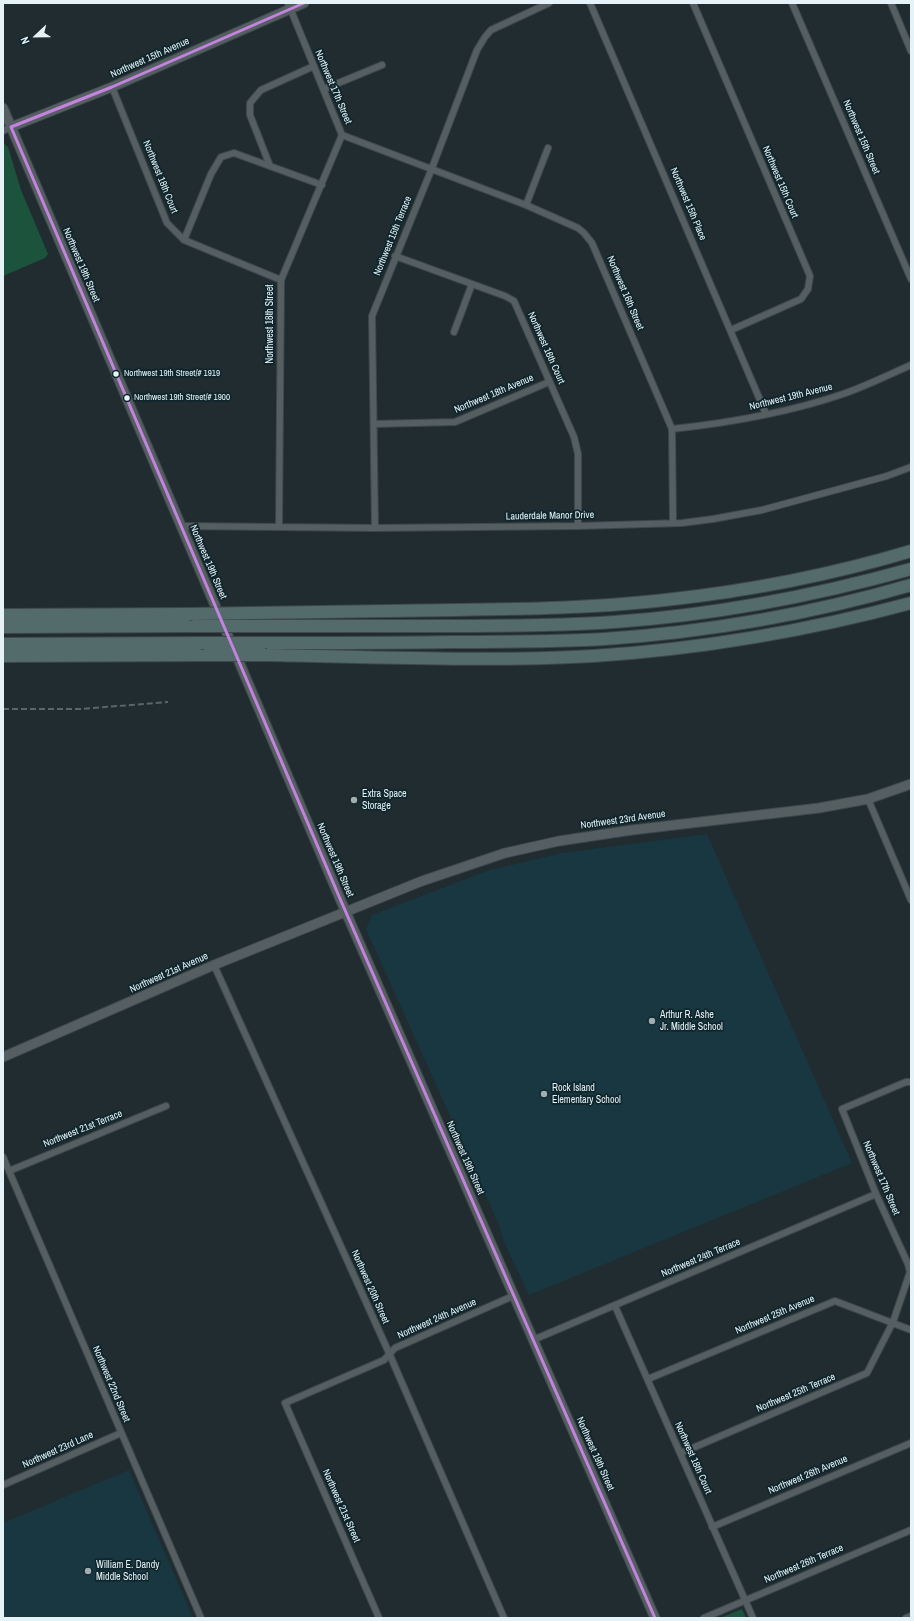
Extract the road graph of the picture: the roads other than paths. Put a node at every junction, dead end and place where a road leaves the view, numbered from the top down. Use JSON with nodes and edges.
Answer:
{"nodes":[{"id":1,"x":304,"y":3,"type":"edge"},
{"id":2,"x":550,"y":3,"type":"edge"},
{"id":3,"x":590,"y":3,"type":"edge"},
{"id":4,"x":693,"y":3,"type":"edge"},
{"id":5,"x":792,"y":3,"type":"edge"},
{"id":6,"x":891,"y":3,"type":"edge"},
{"id":7,"x":289,"y":6,"type":"edge"},
{"id":8,"x":911,"y":51,"type":"edge"},
{"id":9,"x":382,"y":65,"type":"dead end"},
{"id":10,"x":314,"y":66,"type":"junction"},
{"id":11,"x":112,"y":87,"type":"junction"},
{"id":12,"x":324,"y":89,"type":"junction"},
{"id":13,"x":3,"y":108,"type":"edge"},
{"id":14,"x":7,"y":129,"type":"edge"},
{"id":15,"x":342,"y":135,"type":"junction"},
{"id":16,"x":548,"y":148,"type":"dead end"},
{"id":17,"x":270,"y":166,"type":"junction"},
{"id":18,"x":432,"y":168,"type":"junction"},
{"id":19,"x":322,"y":185,"type":"junction"},
{"id":20,"x":526,"y":205,"type":"junction"},
{"id":21,"x":184,"y":240,"type":"junction"},
{"id":22,"x":396,"y":256,"type":"junction"},
{"id":23,"x":911,"y":279,"type":"edge"},
{"id":24,"x":281,"y":280,"type":"junction"},
{"id":25,"x":472,"y":284,"type":"junction"},
{"id":26,"x":731,"y":330,"type":"junction"},
{"id":27,"x":454,"y":332,"type":"dead end"},
{"id":28,"x":911,"y":366,"type":"edge"},
{"id":29,"x":550,"y":382,"type":"junction"},
{"id":30,"x":766,"y":414,"type":"junction"},
{"id":31,"x":374,"y":424,"type":"junction"},
{"id":32,"x":672,"y":429,"type":"junction"},
{"id":33,"x":911,"y":467,"type":"edge"},
{"id":34,"x":673,"y":523,"type":"junction"},
{"id":35,"x":181,"y":526,"type":"junction"},
{"id":36,"x":279,"y":526,"type":"junction"},
{"id":37,"x":578,"y":526,"type":"junction"},
{"id":38,"x":375,"y":528,"type":"junction"},
{"id":39,"x":911,"y":552,"type":"edge"},
{"id":40,"x":911,"y":568,"type":"edge"},
{"id":41,"x":911,"y":585,"type":"edge"},
{"id":42,"x":884,"y":593,"type":"junction"},
{"id":43,"x":911,"y":602,"type":"edge"},
{"id":44,"x":3,"y":615,"type":"edge"},
{"id":45,"x":3,"y":627,"type":"edge"},
{"id":46,"x":773,"y":634,"type":"junction"},
{"id":47,"x":3,"y":644,"type":"edge"},
{"id":48,"x":3,"y":656,"type":"edge"},
{"id":49,"x":911,"y":784,"type":"edge"},
{"id":50,"x":868,"y":799,"type":"junction"},
{"id":51,"x":911,"y":900,"type":"edge"},
{"id":52,"x":346,"y":912,"type":"junction"},
{"id":53,"x":214,"y":965,"type":"junction"},
{"id":54,"x":3,"y":1058,"type":"edge"},
{"id":55,"x":911,"y":1082,"type":"edge"},
{"id":56,"x":166,"y":1106,"type":"dead end"},
{"id":57,"x":3,"y":1157,"type":"edge"},
{"id":58,"x":9,"y":1171,"type":"junction"},
{"id":59,"x":876,"y":1194,"type":"junction"},
{"id":60,"x":513,"y":1296,"type":"junction"},
{"id":61,"x":615,"y":1306,"type":"junction"},
{"id":62,"x":893,"y":1322,"type":"junction"},
{"id":63,"x":911,"y":1330,"type":"edge"},
{"id":64,"x":533,"y":1340,"type":"junction"},
{"id":65,"x":389,"y":1353,"type":"junction"},
{"id":66,"x":648,"y":1379,"type":"junction"},
{"id":67,"x":285,"y":1403,"type":"joint"},
{"id":68,"x":121,"y":1433,"type":"junction"},
{"id":69,"x":911,"y":1442,"type":"edge"},
{"id":70,"x":681,"y":1453,"type":"junction"},
{"id":71,"x":3,"y":1485,"type":"edge"},
{"id":72,"x":712,"y":1526,"type":"junction"},
{"id":73,"x":911,"y":1530,"type":"edge"},
{"id":74,"x":745,"y":1600,"type":"junction"},
{"id":75,"x":911,"y":1616,"type":"edge"},
{"id":76,"x":201,"y":1618,"type":"edge"},
{"id":77,"x":379,"y":1618,"type":"edge"},
{"id":78,"x":504,"y":1618,"type":"edge"},
{"id":79,"x":655,"y":1618,"type":"edge"},
{"id":80,"x":704,"y":1618,"type":"edge"},
{"id":81,"x":753,"y":1618,"type":"edge"},
{"id":82,"x":906,"y":1618,"type":"edge"}],
"edges":[{"from":1,"to":7,"type":"street","name":"Northwest 15th Avenue"},
{"from":2,"to":18,"type":"street","name":"Northwest 15th Terrace"},
{"from":3,"to":26,"type":"street","name":"Northwest 15th Place"},
{"from":4,"to":26,"type":"street","name":"Northwest 15th Court"},
{"from":5,"to":23,"type":"street","name":"Northwest 15th Street"},
{"from":6,"to":8,"type":"street"},
{"from":7,"to":10,"type":"street","name":"Northwest 17th Street"},
{"from":7,"to":11,"type":"street","name":"Northwest 15th Avenue"},
{"from":9,"to":12,"type":"street"},
{"from":10,"to":12,"type":"street","name":"Northwest 17th Street"},
{"from":10,"to":17,"type":"street"},
{"from":11,"to":14,"type":"street","name":"Northwest 15th Avenue"},
{"from":11,"to":21,"type":"street","name":"Northwest 18th Court"},
{"from":12,"to":15,"type":"street","name":"Northwest 17th Street"},
{"from":13,"to":14,"type":"street","name":"Northwest 19th Street"},
{"from":14,"to":35,"type":"street","name":"Northwest 19th Street"},
{"from":15,"to":18,"type":"street","name":"Northwest 17th Street"},
{"from":15,"to":19,"type":"street","name":"Northwest 18th Street"},
{"from":16,"to":20,"type":"street"},
{"from":17,"to":19,"type":"street"},
{"from":17,"to":21,"type":"street"},
{"from":18,"to":20,"type":"street","name":"Northwest 16th Street"},
{"from":18,"to":22,"type":"street","name":"Northwest 15th Terrace"},
{"from":19,"to":24,"type":"street","name":"Northwest 18th Street"},
{"from":20,"to":32,"type":"street","name":"Northwest 16th Street"},
{"from":21,"to":24,"type":"street","name":"Northwest 18th Court"},
{"from":22,"to":25,"type":"street","name":"Northwest 16th Court"},
{"from":22,"to":31,"type":"street","name":"Northwest 15th Terrace"},
{"from":24,"to":36,"type":"street","name":"Northwest 18th Street"},
{"from":25,"to":27,"type":"street"},
{"from":25,"to":29,"type":"street","name":"Northwest 16th Court"},
{"from":26,"to":30,"type":"street","name":"Northwest 15th Place"},
{"from":28,"to":30,"type":"street","name":"Northwest 19th Avenue"},
{"from":29,"to":31,"type":"street","name":"Northwest 18th Avenue"},
{"from":29,"to":37,"type":"street","name":"Northwest 16th Court"},
{"from":30,"to":32,"type":"street","name":"Northwest 19th Avenue"},
{"from":31,"to":38,"type":"street","name":"Northwest 15th Terrace"},
{"from":32,"to":34,"type":"street","name":"Northwest 16th Street"},
{"from":33,"to":34,"type":"street","name":"Lauderdale Manor Drive"},
{"from":34,"to":37,"type":"street","name":"Lauderdale Manor Drive"},
{"from":35,"to":36,"type":"street","name":"Lauderdale Manor Drive"},
{"from":35,"to":52,"type":"street","name":"Northwest 19th Street"},
{"from":36,"to":38,"type":"street","name":"Lauderdale Manor Drive"},
{"from":37,"to":38,"type":"street","name":"Lauderdale Manor Drive"},
{"from":39,"to":44,"type":"highway","bridge":true},
{"from":40,"to":45,"type":"highway","bridge":true},
{"from":41,"to":42,"type":"highway"},
{"from":42,"to":46,"type":"highway"},
{"from":42,"to":47,"type":"highway","bridge":true},
{"from":43,"to":46,"type":"highway"},
{"from":46,"to":48,"type":"highway","bridge":true},
{"from":49,"to":50,"type":"street","name":"Northwest 23rd Avenue"},
{"from":50,"to":51,"type":"street"},
{"from":50,"to":52,"type":"street","name":"Northwest 23rd Avenue"},
{"from":52,"to":53,"type":"street","name":"Northwest 21st Avenue"},
{"from":52,"to":60,"type":"street","name":"Northwest 19th Street"},
{"from":53,"to":54,"type":"street","name":"Northwest 21st Avenue"},
{"from":53,"to":65,"type":"street","name":"Northwest 20th Street"},
{"from":55,"to":59,"type":"street","name":"Northwest 17th Street"},
{"from":56,"to":58,"type":"street","name":"Northwest 21st Terrace"},
{"from":57,"to":58,"type":"street","name":"Northwest 22nd Street"},
{"from":58,"to":68,"type":"street","name":"Northwest 22nd Street"},
{"from":59,"to":61,"type":"street","name":"Northwest 24th Terrace"},
{"from":59,"to":62,"type":"street","name":"Northwest 17th Street"},
{"from":60,"to":64,"type":"street","name":"Northwest 19th Street"},
{"from":60,"to":65,"type":"street","name":"Northwest 24th Avenue"},
{"from":61,"to":64,"type":"street","name":"Northwest 24th Terrace"},
{"from":61,"to":66,"type":"street","name":"Northwest 18th Court"},
{"from":62,"to":63,"type":"street","name":"Northwest 25th Avenue"},
{"from":62,"to":66,"type":"street","name":"Northwest 25th Avenue"},
{"from":62,"to":70,"type":"street","name":"Northwest 25th Terrace"},
{"from":64,"to":79,"type":"street","name":"Northwest 19th Street"},
{"from":65,"to":67,"type":"street","name":"Northwest 24th Avenue"},
{"from":65,"to":78,"type":"street","name":"Northwest 20th Street"},
{"from":66,"to":70,"type":"street","name":"Northwest 18th Court"},
{"from":67,"to":77,"type":"street","name":"Northwest 21st Street"},
{"from":68,"to":71,"type":"street","name":"Northwest 23rd Lane"},
{"from":68,"to":76,"type":"street","name":"Northwest 22nd Street"},
{"from":69,"to":72,"type":"street","name":"Northwest 26th Avenue"},
{"from":70,"to":72,"type":"street","name":"Northwest 18th Court"},
{"from":72,"to":74,"type":"street","name":"Northwest 18th Court"},
{"from":73,"to":74,"type":"street","name":"Northwest 26th Terrace"},
{"from":74,"to":80,"type":"street","name":"Northwest 26th Terrace"},
{"from":74,"to":81,"type":"street","name":"Northwest 18th Court"},
{"from":75,"to":82,"type":"street"}]}
